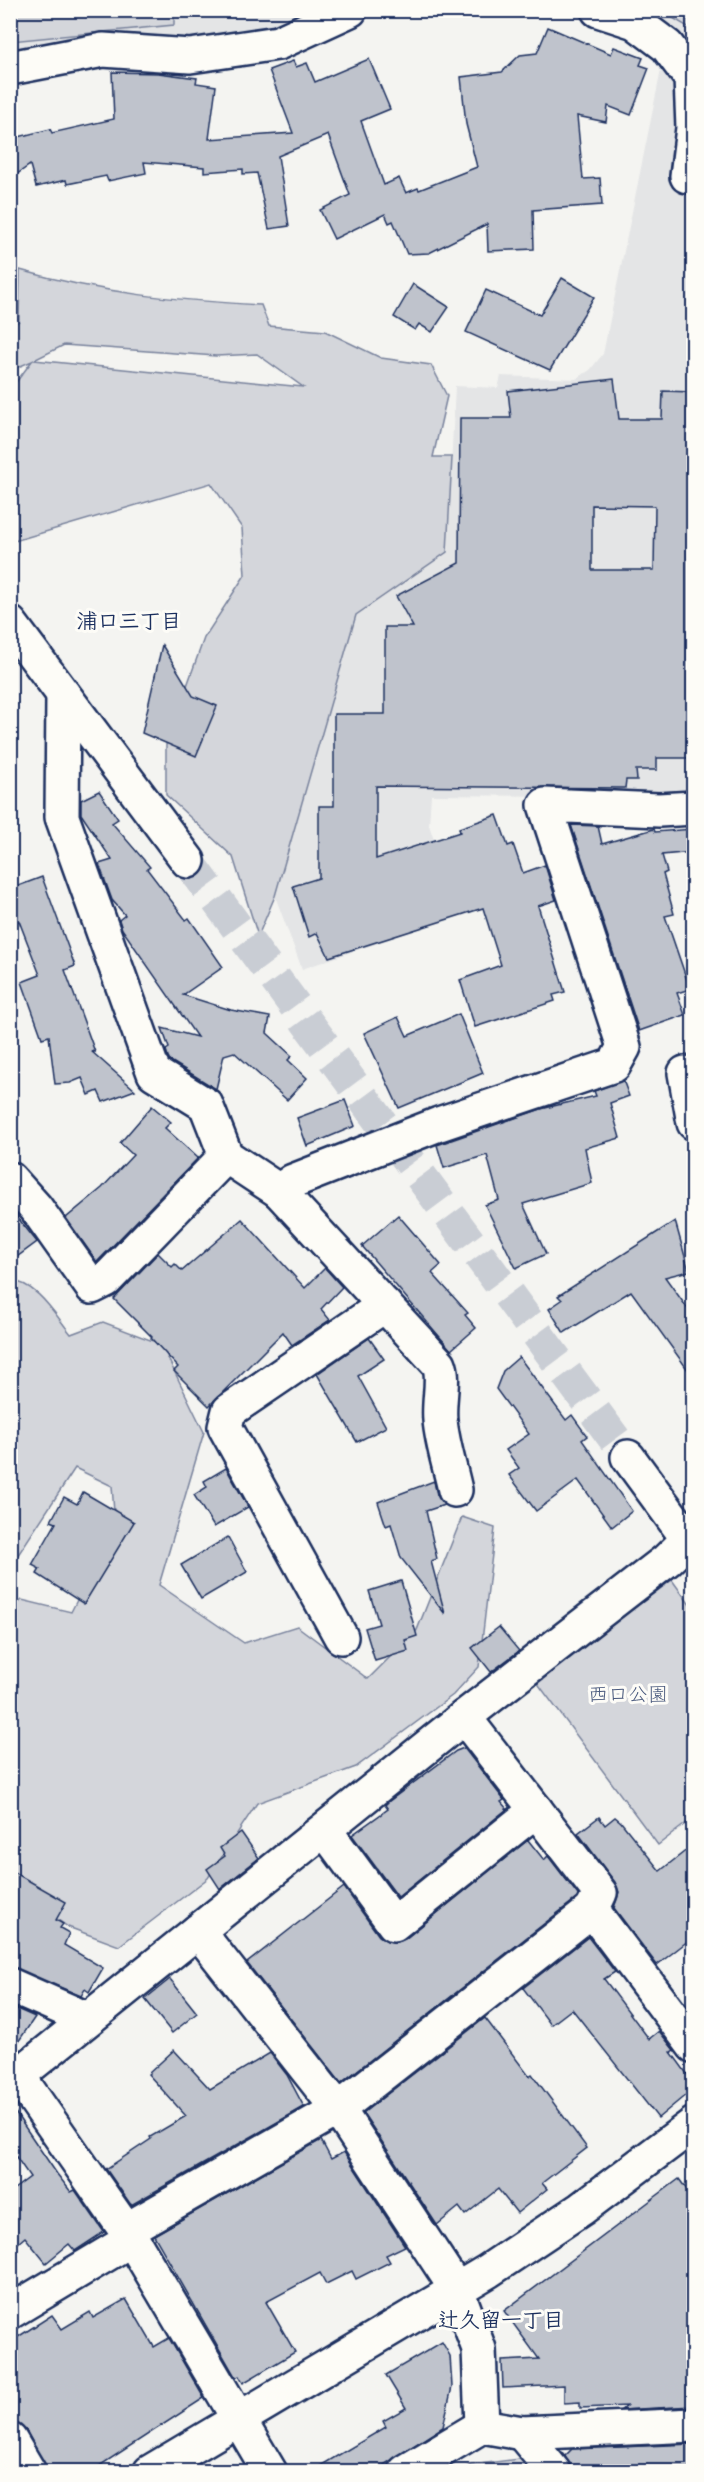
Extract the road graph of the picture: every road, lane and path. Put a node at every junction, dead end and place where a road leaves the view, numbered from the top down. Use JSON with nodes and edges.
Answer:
{"nodes":[{"id":1,"x":350,"y":10,"type":"edge"},
{"id":2,"x":598,"y":10,"type":"edge"},
{"id":3,"x":10,"y":68,"type":"edge"},
{"id":4,"x":687,"y":176,"type":"dead end"},
{"id":5,"x":10,"y":623,"type":"edge"},
{"id":6,"x":63,"y":694,"type":"junction"},
{"id":7,"x":693,"y":808,"type":"edge"},
{"id":8,"x":188,"y":861,"type":"tunnel mouth"},
{"id":9,"x":685,"y":1073,"type":"dead end"},
{"id":10,"x":693,"y":1123,"type":"edge"},
{"id":11,"x":226,"y":1156,"type":"junction"},
{"id":12,"x":10,"y":1179,"type":"edge"},
{"id":13,"x":279,"y":1191,"type":"junction"},
{"id":14,"x":385,"y":1305,"type":"junction"},
{"id":15,"x":628,"y":1457,"type":"tunnel mouth"},
{"id":16,"x":455,"y":1490,"type":"dead end"},
{"id":17,"x":692,"y":1540,"type":"edge"},
{"id":18,"x":341,"y":1637,"type":"dead end"},
{"id":19,"x":464,"y":1717,"type":"junction"},
{"id":20,"x":536,"y":1810,"type":"junction"},
{"id":21,"x":324,"y":1830,"type":"junction"},
{"id":22,"x":592,"y":1910,"type":"junction"},
{"id":23,"x":198,"y":1931,"type":"junction"},
{"id":24,"x":10,"y":1985,"type":"edge"},
{"id":25,"x":87,"y":2019,"type":"junction"},
{"id":26,"x":693,"y":2046,"type":"edge"},
{"id":27,"x":15,"y":2079,"type":"edge"},
{"id":28,"x":338,"y":2109,"type":"junction"},
{"id":29,"x":693,"y":2124,"type":"edge"},
{"id":30,"x":129,"y":2235,"type":"junction"},
{"id":31,"x":457,"y":2290,"type":"junction"},
{"id":32,"x":10,"y":2312,"type":"edge"},
{"id":33,"x":239,"y":2419,"type":"junction"},
{"id":34,"x":693,"y":2425,"type":"edge"},
{"id":35,"x":482,"y":2426,"type":"junction"},
{"id":36,"x":522,"y":2433,"type":"junction"},
{"id":37,"x":10,"y":2440,"type":"edge"},
{"id":38,"x":29,"y":2472,"type":"edge"},
{"id":39,"x":150,"y":2472,"type":"edge"},
{"id":40,"x":270,"y":2472,"type":"edge"},
{"id":41,"x":405,"y":2472,"type":"edge"},
{"id":42,"x":554,"y":2472,"type":"edge"}],
"edges":[{"from":1,"to":3,"type":"street"},
{"from":2,"to":4,"type":"street"},
{"from":5,"to":6,"type":"street"},
{"from":6,"to":8,"type":"street"},
{"from":6,"to":11,"type":"street"},
{"from":7,"to":13,"type":"street"},
{"from":9,"to":10,"type":"street"},
{"from":11,"to":12,"type":"street"},
{"from":11,"to":13,"type":"street"},
{"from":13,"to":14,"type":"street"},
{"from":14,"to":16,"type":"street"},
{"from":14,"to":18,"type":"street"},
{"from":15,"to":17,"type":"street"},
{"from":17,"to":19,"type":"street"},
{"from":19,"to":20,"type":"street"},
{"from":19,"to":21,"type":"street"},
{"from":20,"to":21,"type":"street"},
{"from":20,"to":22,"type":"street"},
{"from":21,"to":23,"type":"street"},
{"from":22,"to":26,"type":"street"},
{"from":22,"to":28,"type":"street"},
{"from":23,"to":25,"type":"street"},
{"from":23,"to":28,"type":"street"},
{"from":24,"to":25,"type":"street"},
{"from":25,"to":27,"type":"street"},
{"from":27,"to":30,"type":"street"},
{"from":28,"to":30,"type":"street"},
{"from":28,"to":31,"type":"street"},
{"from":29,"to":31,"type":"street"},
{"from":30,"to":32,"type":"street"},
{"from":30,"to":33,"type":"street"},
{"from":31,"to":33,"type":"street"},
{"from":31,"to":35,"type":"street"},
{"from":33,"to":39,"type":"street"},
{"from":33,"to":40,"type":"street"},
{"from":34,"to":36,"type":"street"},
{"from":35,"to":36,"type":"street"},
{"from":35,"to":41,"type":"street"},
{"from":36,"to":42,"type":"street"},
{"from":37,"to":38,"type":"street"}]}
